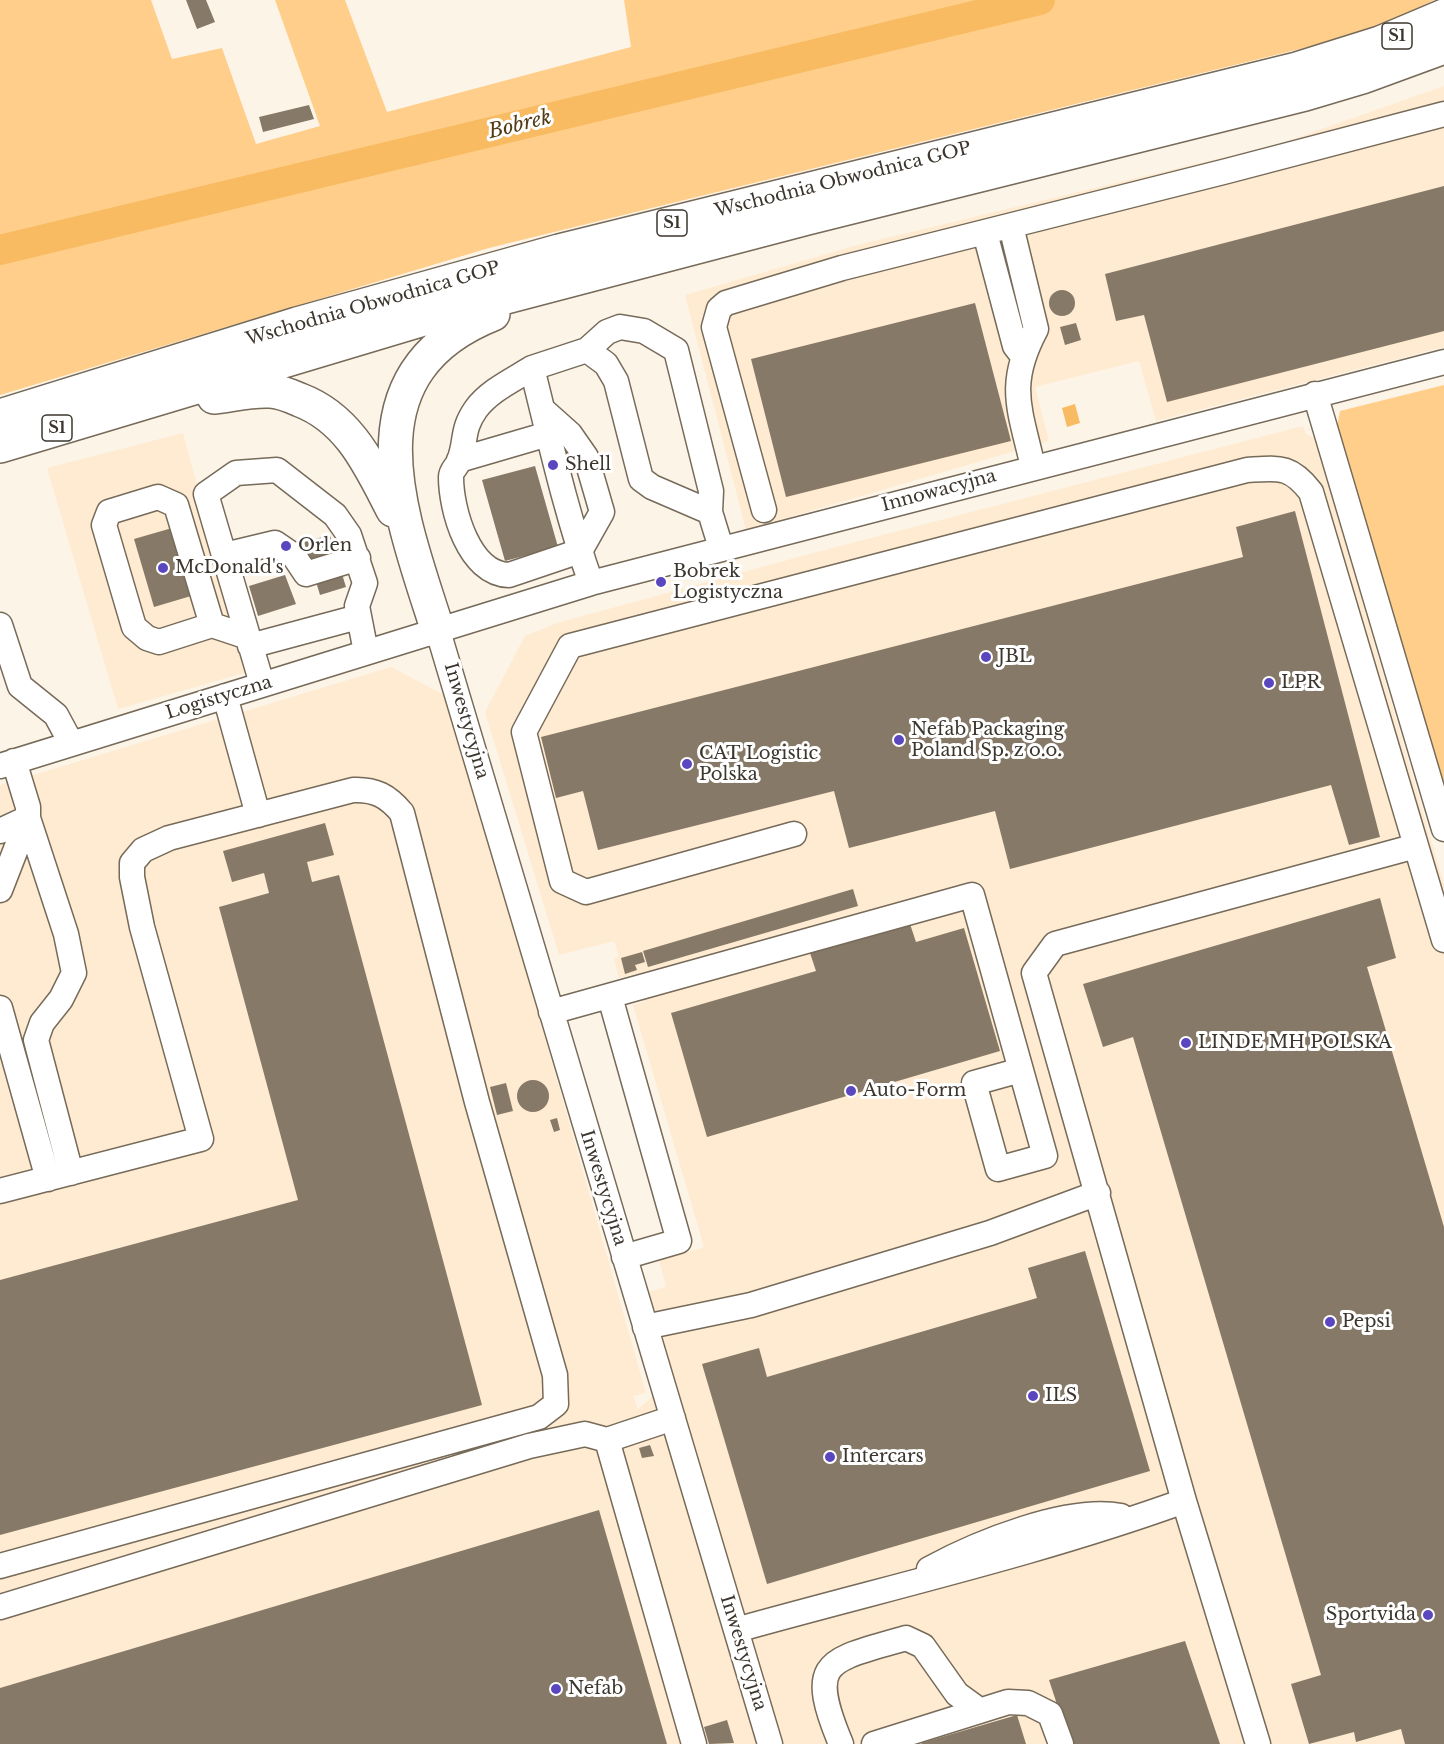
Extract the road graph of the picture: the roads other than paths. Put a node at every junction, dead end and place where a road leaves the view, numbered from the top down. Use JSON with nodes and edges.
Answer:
{"nodes":[{"id":1,"x":1444,"y":16,"type":"edge"},
{"id":2,"x":1444,"y":47,"type":"edge"},
{"id":3,"x":1444,"y":114,"type":"edge"},
{"id":4,"x":1011,"y":226,"type":"junction"},
{"id":5,"x":985,"y":232,"type":"junction"},
{"id":6,"x":609,"y":269,"type":"junction"},
{"id":7,"x":587,"y":350,"type":"junction"},
{"id":8,"x":1022,"y":355,"type":"junction"},
{"id":9,"x":1444,"y":362,"type":"edge"},
{"id":10,"x":532,"y":368,"type":"junction"},
{"id":11,"x":1315,"y":393,"type":"junction"},
{"id":12,"x":542,"y":409,"type":"junction"},
{"id":13,"x":114,"y":410,"type":"junction"},
{"id":14,"x":0,"y":416,"type":"edge"},
{"id":15,"x":548,"y":434,"type":"junction"},
{"id":16,"x":0,"y":446,"type":"edge"},
{"id":17,"x":459,"y":460,"type":"junction"},
{"id":18,"x":1033,"y":466,"type":"junction"},
{"id":19,"x":206,"y":494,"type":"junction"},
{"id":20,"x":176,"y":505,"type":"junction"},
{"id":21,"x":764,"y":510,"type":"dead end"},
{"id":22,"x":710,"y":512,"type":"junction"},
{"id":23,"x":410,"y":544,"type":"junction"},
{"id":24,"x":721,"y":548,"type":"junction"},
{"id":25,"x":580,"y":551,"type":"junction"},
{"id":26,"x":225,"y":555,"type":"junction"},
{"id":27,"x":358,"y":558,"type":"junction"},
{"id":28,"x":591,"y":583,"type":"junction"},
{"id":29,"x":358,"y":617,"type":"junction"},
{"id":30,"x":0,"y":625,"type":"edge"},
{"id":31,"x":212,"y":625,"type":"junction"},
{"id":32,"x":438,"y":631,"type":"junction"},
{"id":33,"x":249,"y":642,"type":"junction"},
{"id":34,"x":366,"y":652,"type":"junction"},
{"id":35,"x":262,"y":684,"type":"junction"},
{"id":36,"x":10,"y":690,"type":"edge"},
{"id":37,"x":225,"y":696,"type":"junction"},
{"id":38,"x":71,"y":743,"type":"junction"},
{"id":39,"x":7,"y":764,"type":"edge"},
{"id":40,"x":258,"y":814,"type":"junction"},
{"id":41,"x":28,"y":818,"type":"junction"},
{"id":42,"x":1444,"y":829,"type":"edge"},
{"id":43,"x":0,"y":831,"type":"edge"},
{"id":44,"x":794,"y":834,"type":"dead end"},
{"id":45,"x":1416,"y":846,"type":"junction"},
{"id":46,"x":0,"y":890,"type":"edge"},
{"id":47,"x":1444,"y":940,"type":"edge"},
{"id":48,"x":0,"y":995,"type":"edge"},
{"id":49,"x":610,"y":997,"type":"junction"},
{"id":50,"x":0,"y":1008,"type":"edge"},
{"id":51,"x":551,"y":1012,"type":"junction"},
{"id":52,"x":42,"y":1023,"type":"junction"},
{"id":53,"x":1021,"y":1070,"type":"dead end"},
{"id":54,"x":71,"y":1173,"type":"junction"},
{"id":55,"x":48,"y":1179,"type":"junction"},
{"id":56,"x":0,"y":1191,"type":"edge"},
{"id":57,"x":1098,"y":1193,"type":"junction"},
{"id":58,"x":624,"y":1257,"type":"junction"},
{"id":59,"x":645,"y":1328,"type":"junction"},
{"id":60,"x":673,"y":1418,"type":"junction"},
{"id":61,"x":608,"y":1440,"type":"junction"},
{"id":62,"x":1184,"y":1501,"type":"junction"},
{"id":63,"x":0,"y":1566,"type":"edge"},
{"id":64,"x":0,"y":1607,"type":"edge"},
{"id":65,"x":736,"y":1630,"type":"junction"},
{"id":66,"x":979,"y":1710,"type":"junction"},
{"id":67,"x":694,"y":1744,"type":"edge"},
{"id":68,"x":770,"y":1744,"type":"edge"},
{"id":69,"x":841,"y":1744,"type":"edge"},
{"id":70,"x":874,"y":1744,"type":"edge"},
{"id":71,"x":1061,"y":1744,"type":"edge"},
{"id":72,"x":1258,"y":1744,"type":"edge"}],
"edges":[{"from":1,"to":14,"type":"highway","name":"Wschodnia Obwodnica GOP","number":"S1"},
{"from":2,"to":6,"type":"highway","name":"Wschodnia Obwodnica GOP","number":"S1"},
{"from":3,"to":4,"type":"street"},
{"from":4,"to":5,"type":"street"},
{"from":4,"to":8,"type":"street"},
{"from":5,"to":8,"type":"street"},
{"from":5,"to":21,"type":"street"},
{"from":6,"to":13,"type":"highway","name":"Wschodnia Obwodnica GOP","number":"S1"},
{"from":6,"to":23,"type":"highway"},
{"from":7,"to":10,"type":"street"},
{"from":7,"to":22,"type":"street"},
{"from":7,"to":22,"type":"street"},
{"from":8,"to":18,"type":"street"},
{"from":9,"to":11,"type":"street","name":"Innowacyjna"},
{"from":10,"to":12,"type":"street"},
{"from":10,"to":17,"type":"street"},
{"from":11,"to":18,"type":"street","name":"Innowacyjna"},
{"from":11,"to":42,"type":"street"},
{"from":12,"to":15,"type":"street"},
{"from":12,"to":25,"type":"street"},
{"from":13,"to":16,"type":"highway","name":"Wschodnia Obwodnica GOP","number":"S1"},
{"from":13,"to":23,"type":"highway"},
{"from":15,"to":17,"type":"street"},
{"from":15,"to":25,"type":"street"},
{"from":17,"to":25,"type":"street"},
{"from":18,"to":24,"type":"street","name":"Innowacyjna"},
{"from":19,"to":20,"type":"street"},
{"from":19,"to":26,"type":"street"},
{"from":19,"to":27,"type":"street"},
{"from":20,"to":31,"type":"street"},
{"from":20,"to":31,"type":"street"},
{"from":22,"to":24,"type":"street"},
{"from":23,"to":32,"type":"highway"},
{"from":24,"to":28,"type":"street","name":"Innowacyjna"},
{"from":25,"to":28,"type":"street"},
{"from":26,"to":27,"type":"street"},
{"from":26,"to":33,"type":"street"},
{"from":27,"to":29,"type":"street"},
{"from":28,"to":32,"type":"street","name":"Innowacyjna"},
{"from":29,"to":33,"type":"street"},
{"from":29,"to":34,"type":"street"},
{"from":30,"to":36,"type":"street"},
{"from":31,"to":33,"type":"street"},
{"from":32,"to":34,"type":"street","name":"Logistyczna"},
{"from":32,"to":51,"type":"street","name":"Inwestycyjna"},
{"from":33,"to":35,"type":"street"},
{"from":34,"to":35,"type":"street","name":"Logistyczna"},
{"from":35,"to":37,"type":"street","name":"Logistyczna"},
{"from":36,"to":38,"type":"street"},
{"from":37,"to":38,"type":"street","name":"Logistyczna"},
{"from":37,"to":40,"type":"street"},
{"from":38,"to":39,"type":"street","name":"Logistyczna"},
{"from":39,"to":41,"type":"street"},
{"from":40,"to":54,"type":"street"},
{"from":40,"to":63,"type":"street"},
{"from":41,"to":43,"type":"street"},
{"from":41,"to":46,"type":"street"},
{"from":41,"to":52,"type":"street"},
{"from":44,"to":45,"type":"street"},
{"from":45,"to":47,"type":"street"},
{"from":45,"to":57,"type":"street"},
{"from":48,"to":52,"type":"street"},
{"from":49,"to":51,"type":"street"},
{"from":49,"to":53,"type":"street"},
{"from":49,"to":58,"type":"street"},
{"from":50,"to":55,"type":"street"},
{"from":51,"to":58,"type":"street","name":"Inwestycyjna"},
{"from":52,"to":54,"type":"street"},
{"from":54,"to":55,"type":"street"},
{"from":55,"to":56,"type":"street"},
{"from":57,"to":59,"type":"street"},
{"from":57,"to":62,"type":"street"},
{"from":58,"to":59,"type":"street","name":"Inwestycyjna"},
{"from":59,"to":60,"type":"street","name":"Inwestycyjna"},
{"from":60,"to":61,"type":"street"},
{"from":60,"to":65,"type":"street","name":"Inwestycyjna"},
{"from":61,"to":64,"type":"street"},
{"from":61,"to":67,"type":"street"},
{"from":62,"to":65,"type":"street"},
{"from":62,"to":72,"type":"street"},
{"from":65,"to":68,"type":"street","name":"Inwestycyjna"},
{"from":66,"to":69,"type":"street"},
{"from":66,"to":70,"type":"street"},
{"from":66,"to":71,"type":"street"}]}
